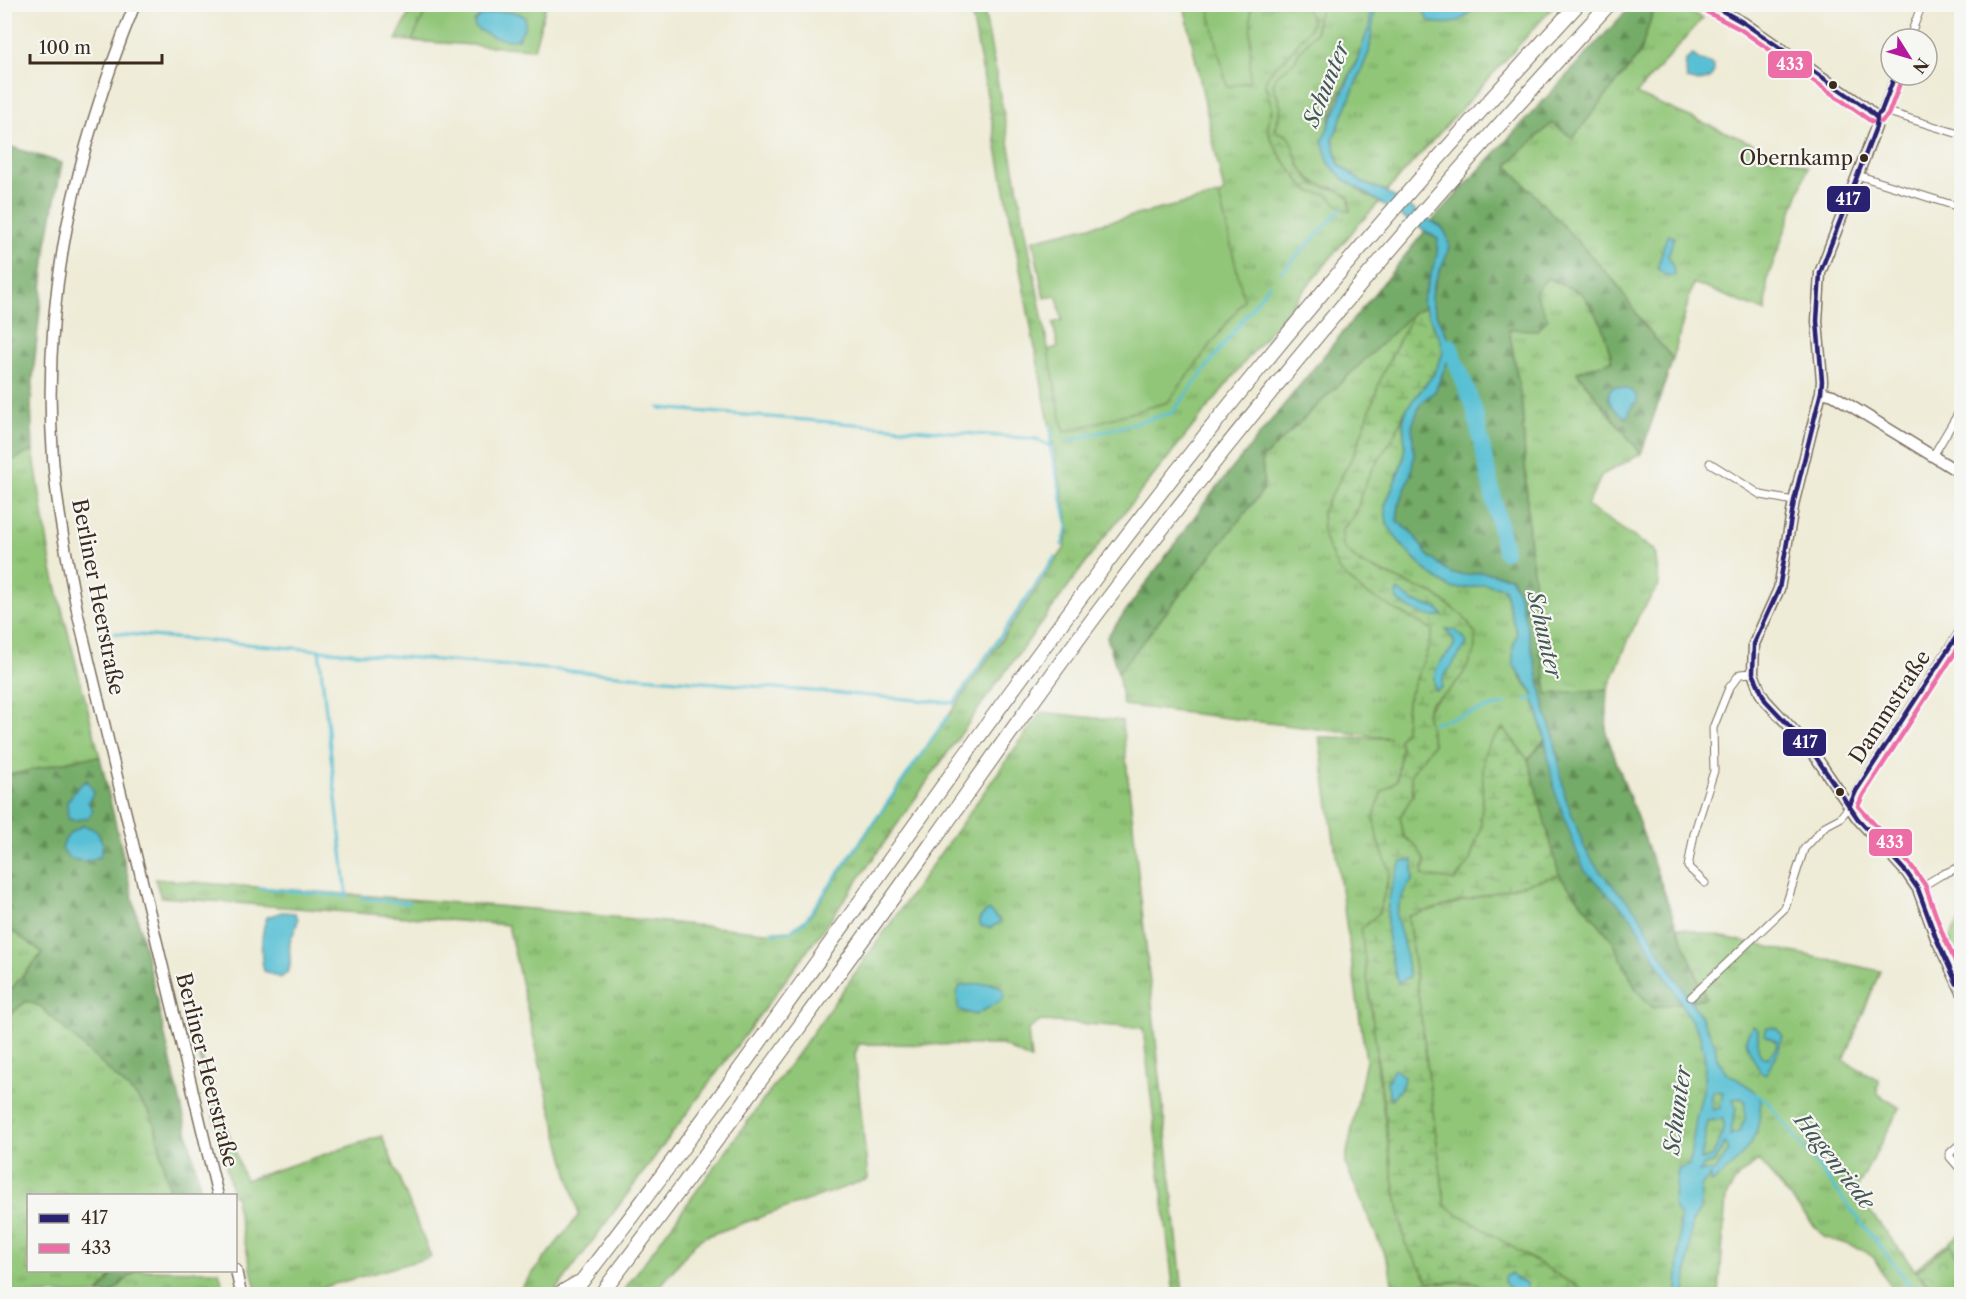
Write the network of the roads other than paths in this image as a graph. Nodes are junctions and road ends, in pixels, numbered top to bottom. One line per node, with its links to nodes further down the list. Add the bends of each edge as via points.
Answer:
1 (135, 4): 28 (main road, Berliner Heerstraße, via 81,158 67,219 52,348 53,458 78,615)
2 (1578, 4): 30 (highway, via 1333,279 1173,476)
3 (1609, 4): 34 (highway, via 1364,279 1105,603 789,1042)
4 (1709, 4): 8 (main road, via 1744,23)
5 (1922, 4): 6 (street)
6 (1913, 27)
7 (1890, 87): 8 (street)
8 (1876, 116): 9 (street, via 1888,112); 10 (main road, via 1876,127)
9 (1962, 135)
10 (1857, 175): 11 (street); 12 (main road, via 1820,273 1817,321)
11 (1962, 208)
12 (1821, 392): 14 (main road, via 1833,395); 17 (main road)
13 (1962, 407): 14 (street)
14 (1933, 456): 16 (main road)
15 (1710, 463): 17 (street, via 1761,495)
16 (1962, 474)
17 (1794, 501): 19 (main road, via 1779,589 1754,644)
18 (1962, 627): 20 (street, Dammstraße)
19 (1753, 673): 20 (main road, via 1765,700 1809,747); 22 (street, via 1740,674 1729,688 1713,728 1714,771 1688,867)
20 (1849, 807): 23 (main road); 25 (street, via 1804,849 1785,908)
21 (1962, 866): 23 (street)
22 (1705, 883)
23 (1918, 889): 24 (main road, via 1941,952)
24 (1962, 992)
25 (1691, 997)
26 (1962, 1142): 27 (street, via 1950,1157)
27 (1962, 1171)
28 (218, 1194)
29 (236, 1272): 31 (main road)
30 (583, 1280): 32 (highway); 33 (highway)
31 (241, 1294)
32 (560, 1294)
33 (572, 1294)
34 (601, 1294)

